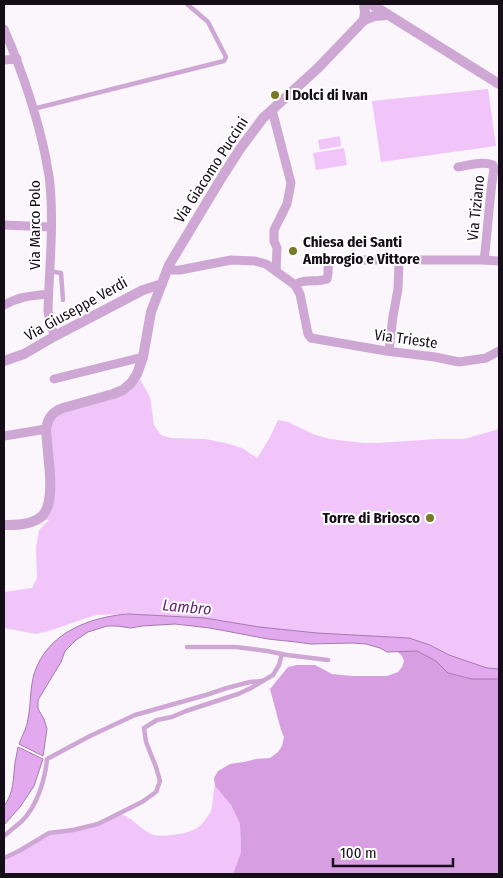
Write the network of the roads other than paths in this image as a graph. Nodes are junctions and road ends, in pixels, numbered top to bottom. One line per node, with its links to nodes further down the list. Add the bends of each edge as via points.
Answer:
1 (187, 4): 10 (lane, via 208,22 226,58 224,61)
2 (364, 4): 5 (street)
3 (371, 4): 4 (street)
4 (388, 14): 5 (street); 9 (street)
5 (364, 20): 11 (street, Via Giacomo Puccini)
6 (4, 29): 7 (street, Via Marco Polo)
7 (17, 59): 8 (street); 10 (street, Via Marco Polo)
8 (4, 60)
9 (499, 84)
10 (33, 109): 14 (street, Via Marco Polo, via 50,184)
11 (272, 110): 18 (street, Via Giacomo Puccini, via 240,149); 20 (street, via 291,183 287,204 274,230)
12 (458, 167): 15 (street, Via Tiziano, via 493,165)
13 (4, 225): 14 (street)
14 (51, 227): 19 (street, Via Marco Polo)
15 (484, 260): 16 (street); 17 (street)
16 (399, 261): 21 (street, via 332,260 326,280); 28 (street)
17 (499, 261)
18 (168, 268): 20 (street, via 180,270 244,260 266,264); 22 (street, Via Giacomo Puccini); 23 (street)
19 (49, 271): 24 (street, Via Marco Polo); 25 (lane, via 61,273)
20 (276, 271): 21 (street)
21 (293, 283): 28 (street, Via Trieste, via 300,294 311,338)
22 (162, 284): 23 (street, Via Giuseppe Verdi); 30 (street, Via Giacomo Puccini, via 151,312)
23 (143, 290): 27 (street, Via Giuseppe Verdi)
24 (48, 294): 26 (street, via 24,296); 27 (street, Via Marco Polo, via 50,324)
25 (63, 300)
26 (4, 304)
27 (55, 336): 31 (street, Via Giuseppe Verdi)
28 (389, 351): 29 (street, Via Trieste, via 459,362 486,358)
29 (499, 351)
30 (142, 358): 32 (street); 33 (street, Via Giacomo Puccini, via 137,374 127,387 55,411)
31 (4, 362)
32 (54, 379)
33 (46, 429): 34 (street); 35 (street, via 50,486 47,509 28,524)
34 (4, 436)
35 (4, 525)
36 (187, 648): 37 (lane, via 236,647)
37 (282, 654): 38 (lane); 39 (lane, via 273,675)
38 (328, 660)
39 (263, 681): 40 (lane, via 135,715 47,759 35,802 23,820); 41 (lane, via 238,694 157,720 144,728 160,781 156,792 142,802 98,824 49,833)
40 (4, 836)
41 (4, 858)

